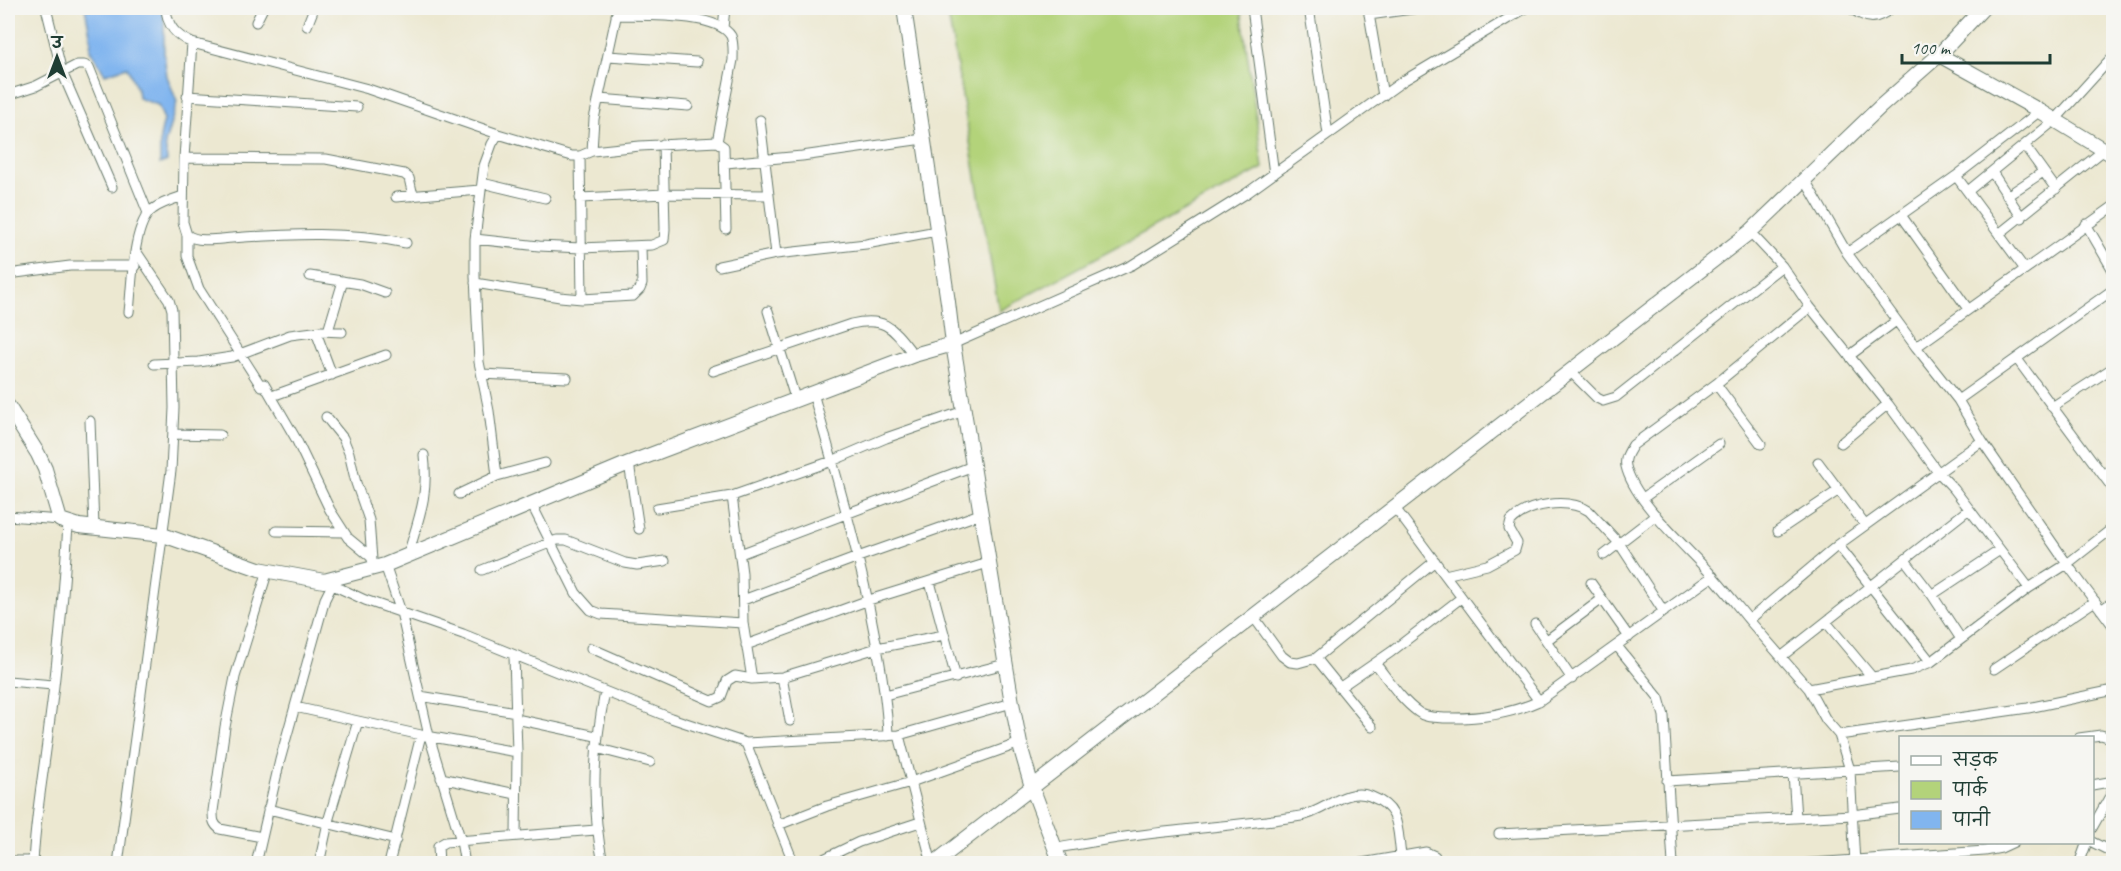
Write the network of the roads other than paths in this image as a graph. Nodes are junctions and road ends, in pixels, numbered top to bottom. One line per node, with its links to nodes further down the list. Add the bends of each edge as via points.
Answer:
1 (46, 8): 24 (street)
2 (166, 8): 19 (street, via 175,32)
3 (263, 8): 16 (street)
4 (314, 8): 17 (street)
5 (725, 8): 18 (street)
6 (904, 8): 36 (street)
7 (1252, 8): 48 (street)
8 (1309, 8): 35 (street)
9 (1419, 8): 15 (street)
10 (1526, 8): 27 (street)
11 (1850, 8): 12 (street, via 1874,18)
12 (1892, 8)
13 (1983, 8): 20 (street)
14 (617, 11): 18 (street, via 711,22); 22 (street)
15 (1368, 11): 27 (street)
16 (256, 22)
17 (307, 26)
18 (723, 28): 37 (street, via 734,47)
19 (192, 43): 26 (street); 34 (street, via 368,89)
20 (1939, 54): 31 (street); 50 (street)
21 (2114, 55): 33 (street)
22 (608, 56): 23 (street); 28 (street)
23 (697, 62)
24 (62, 72): 25 (street); 52 (street); 65 (street, via 77,65 89,67)
25 (8, 95)
26 (188, 96): 30 (street); 43 (street)
27 (1383, 96): 35 (street)
28 (598, 99): 29 (street); 40 (street)
29 (688, 106)
30 (357, 107)
31 (2040, 111): 33 (street); 49 (street)
32 (760, 120): 44 (street)
33 (2055, 120): 39 (street); 41 (street)
34 (498, 134): 42 (street); 51 (street, via 484,166)
35 (1328, 134): 48 (street)
36 (923, 139): 44 (street); 70 (street)
37 (717, 142): 38 (street); 45 (street, via 724,147)
38 (663, 144): 40 (street); 55 (street)
39 (2025, 146): 46 (street); 47 (street)
40 (592, 151): 42 (street)
41 (2109, 153): 53 (street)
42 (580, 156): 62 (street)
43 (184, 158): 59 (street, via 326,159 404,174 409,178); 63 (street)
44 (764, 160): 45 (street); 57 (street)
45 (726, 164): 56 (street)
46 (1992, 172): 54 (street); 60 (street)
47 (2043, 172): 53 (street); 60 (street)
48 (1274, 174): 101 (street, via 1132,265)
49 (1956, 176): 54 (street); 66 (street)
50 (1805, 180): 71 (street); 79 (street)
51 (481, 187): 59 (street); 61 (street); 74 (street)
52 (112, 188)
53 (2056, 189): 67 (street)
54 (1968, 191): 72 (street)
55 (664, 194): 56 (street); 62 (street); 76 (street, via 664,240)
56 (726, 195): 57 (street); 69 (street)
57 (768, 195): 80 (street)
58 (396, 196): 59 (street)
59 (412, 196)
60 (2007, 196): 67 (street)
61 (545, 198)
62 (580, 198): 77 (street)
63 (176, 199): 65 (street); 73 (street)
64 (2114, 206): 68 (street)
65 (148, 213): 78 (street)
66 (1901, 215): 79 (street); 94 (street)
67 (2022, 218): 72 (street)
68 (2086, 224): 84 (street); 85 (street)
69 (726, 230)
70 (937, 231): 80 (street); 101 (street)
71 (1750, 232): 83 (street); 112 (street)
72 (1999, 234): 84 (street)
73 (187, 235): 75 (street, via 208,240 293,234 354,235); 104 (street, via 187,256 199,289)
74 (475, 239): 77 (street); 89 (street)
75 (406, 243)
76 (641, 246): 77 (street); 92 (street, via 642,284 637,294)
77 (581, 248): 92 (street)
78 (136, 251): 81 (street); 109 (street, via 170,300 174,320)
79 (1847, 253): 97 (street)
80 (776, 254): 82 (street)
81 (135, 266): 86 (street, via 70,266); 96 (street)
82 (719, 266)
83 (1782, 266): 93 (street); 112 (street, via 1616,397 1598,398)
84 (2025, 268): 94 (street)
85 (2114, 272)
86 (8, 274)
87 (310, 276): 88 (street)
88 (343, 280): 91 (street); 99 (street)
89 (475, 283): 92 (street); 114 (street)
90 (2114, 290): 108 (street)
91 (385, 293)
92 (582, 298)
93 (1810, 308): 107 (street); 117 (street)
94 (1968, 309): 102 (street)
95 (768, 311): 103 (street)
96 (129, 312)
97 (1896, 321): 102 (street); 107 (street)
98 (316, 332): 99 (street); 104 (street, via 270,341); 115 (street)
99 (328, 332): 100 (street)
100 (342, 332)
101 (952, 344): 106 (street); 125 (street)
102 (1916, 347): 120 (street)
103 (780, 349): 106 (street, via 868,320 897,333); 111 (street); 121 (street)
104 (245, 354): 109 (street); 119 (street)
105 (386, 355): 115 (street)
106 (914, 355): 118 (street)
107 (1849, 356): 122 (street)
108 (2017, 360): 120 (street); 124 (street)
109 (173, 363): 110 (street); 128 (street)
110 (154, 364)
111 (713, 371)
112 (1570, 371): 151 (street)
113 (2112, 371): 124 (street)
114 (482, 374): 116 (street); 142 (street)
115 (332, 375): 119 (street)
116 (567, 378)
117 (1716, 384): 133 (street); 148 (street, via 1633,445 1626,456 1626,469)
118 (813, 393): 121 (street); 135 (street)
119 (272, 396): 163 (street)
120 (1958, 400): 130 (street)
121 (796, 401): 138 (street)
122 (1888, 404): 131 (street); 141 (street)
123 (8, 406): 157 (street, via 38,454)
124 (2052, 407): 143 (street)
125 (964, 411): 135 (street); 140 (street)
126 (326, 417): 177 (street, via 343,438 349,453 369,520)
127 (90, 421): 159 (street)
128 (172, 434): 129 (street); 165 (street)
129 (220, 435)
130 (1982, 441): 141 (street); 179 (street)
131 (1841, 443)
132 (1719, 444): 148 (street)
133 (1761, 444)
134 (424, 454): 171 (street, via 425,498)
135 (832, 462): 147 (street); 153 (street)
136 (1818, 462): 144 (street)
137 (544, 463): 142 (street)
138 (628, 463): 149 (street); 161 (street)
139 (2114, 465): 143 (street)
140 (973, 466): 153 (street); 154 (street)
141 (1937, 471): 152 (street); 158 (street)
142 (497, 476): 146 (street)
143 (2104, 477): 145 (street)
144 (1839, 490): 158 (street); 164 (street)
145 (2114, 490)
146 (459, 494)
147 (732, 496): 150 (street); 170 (street)
148 (1643, 498): 155 (street)
149 (531, 502): 166 (street); 171 (street)
150 (657, 508)
151 (1395, 508): 176 (street); 199 (street)
152 (1969, 509): 169 (street); 174 (street)
153 (848, 513): 170 (street); 173 (street)
154 (981, 514): 173 (street); 178 (street)
155 (1656, 515): 167 (street); 183 (street)
156 (8, 516): 157 (street)
157 (64, 522): 159 (street); 226 (street, via 64,580)
158 (1865, 525): 168 (street)
159 (94, 527): 165 (street)
160 (2114, 527): 179 (street)
161 (639, 529)
162 (276, 531): 163 (street)
163 (344, 531): 177 (street)
164 (1778, 531)
165 (163, 536): 180 (street); 288 (street)
166 (551, 541): 175 (street, via 566,540 614,561 637,566); 181 (street); 202 (street, via 576,593 591,610 601,614)
167 (1619, 543): 172 (street); 182 (street, via 1584,508 1550,504 1528,510 1510,521 1509,529 1517,543 1511,553 1487,565); 198 (street)
168 (1839, 545): 187 (street); 200 (street)
169 (2000, 550): 188 (street); 189 (street)
170 (740, 554): 192 (street)
171 (408, 555): 177 (street)
172 (1604, 555)
173 (858, 556): 192 (street); 193 (street)
174 (1905, 560): 187 (street); 189 (street)
175 (665, 561)
176 (1435, 561): 182 (street); 215 (street)
177 (376, 563): 185 (street); 197 (street)
178 (988, 563): 184 (street); 218 (street)
179 (2067, 564): 188 (street); 194 (street)
180 (268, 570): 185 (street); 275 (street, via 235,677 213,811 213,821 220,829)
181 (482, 570)
182 (1445, 575): 190 (street)
183 (1713, 576): 198 (street); 200 (street)
184 (930, 582): 193 (street); 205 (street)
185 (328, 583): 197 (street); 235 (street)
186 (1591, 583): 191 (street)
187 (1871, 586): 201 (street); 217 (street)
188 (2029, 588): 207 (street)
189 (1932, 595): 207 (street)
190 (1461, 598): 216 (street); 233 (street)
191 (1602, 599): 206 (street); 208 (street)
192 (743, 600): 202 (street)
193 (868, 600): 209 (street); 212 (street)
194 (2094, 601): 196 (street); 219 (street)
195 (2114, 601): 196 (street)
196 (2102, 610): 204 (street)
197 (401, 612): 213 (street); 232 (street)
198 (1664, 612): 206 (street)
199 (1253, 616): 215 (street, via 1290,663); 260 (street)
200 (1749, 620): 214 (street)
201 (1826, 622): 214 (street); 221 (street)
202 (743, 623): 209 (street)
203 (1535, 624): 208 (street)
204 (2114, 627)
205 (944, 635): 212 (street); 222 (street)
206 (1629, 638): 210 (street)
207 (1961, 639): 217 (street)
208 (1547, 640): 224 (street)
209 (746, 645): 223 (street)
210 (1617, 646): 224 (street); 256 (street, via 1659,698 1664,716)
211 (591, 648): 223 (street, via 707,700 722,697 730,678)
212 (877, 648): 220 (street); 231 (street)
213 (514, 656): 230 (street); 236 (street)
214 (1781, 657): 228 (street)
215 (1316, 658): 227 (street)
216 (1375, 663): 227 (street); 233 (street, via 1406,701 1428,717 1470,719)
217 (1931, 663): 221 (street)
218 (1005, 664): 222 (street); 234 (street)
219 (1994, 669)
220 (782, 677): 223 (street); 238 (street)
221 (1872, 677): 228 (street)
222 (956, 678): 231 (street)
223 (752, 679)
224 (1572, 679): 233 (street)
225 (8, 681): 226 (street)
226 (54, 685): 285 (street)
227 (1339, 688): 239 (street)
228 (1809, 688): 241 (street)
229 (2114, 690): 241 (street, via 2028,708)
230 (605, 693): 243 (street); 247 (street)
231 (885, 695): 244 (street)
232 (420, 696): 236 (street); 242 (street)
233 (1539, 701)
234 (1012, 703): 240 (street); 248 (street)
235 (295, 707): 237 (street); 263 (street)
236 (516, 715): 243 (street); 250 (street)
237 (357, 721): 242 (street); 268 (street)
238 (790, 721)
239 (1372, 727)
240 (899, 735): 244 (street); 258 (street)
241 (1839, 735): 253 (street)
242 (425, 736): 250 (street); 255 (street); 276 (street)
243 (596, 736): 249 (street)
244 (888, 736): 247 (street)
245 (2094, 736): 246 (street)
246 (2114, 739)
247 (746, 743): 270 (street)
248 (1020, 743): 258 (street); 260 (street)
249 (596, 748): 251 (street); 272 (street)
250 (517, 752): 262 (street)
251 (650, 762)
252 (1899, 767): 253 (street)
253 (1850, 770): 254 (street); 265 (street)
254 (1793, 774): 256 (street); 266 (street)
255 (441, 778): 262 (street); 277 (street)
256 (1667, 781): 271 (street)
257 (2114, 781): 259 (street)
258 (911, 782): 267 (street); 270 (street, via 827,806)
259 (2094, 785)
260 (1032, 787): 281 (street); 297 (street)
261 (2114, 789): 269 (street)
262 (516, 794): 274 (street)
263 (268, 809): 268 (street); 275 (street)
264 (1899, 809): 265 (street)
265 (1852, 815): 266 (street); 286 (street)
266 (1796, 818): 271 (street)
267 (920, 822): 296 (street, via 859,842); 297 (street)
268 (327, 823): 276 (street); 290 (street)
269 (2094, 824)
270 (778, 825): 295 (street)
271 (1670, 825): 273 (street); 300 (street)
272 (596, 830): 274 (street); 294 (street)
273 (1499, 834)
274 (516, 836): 277 (street)
275 (262, 837): 289 (street)
276 (396, 840): 291 (street)
277 (461, 841): 292 (street, via 440,844); 293 (street)
278 (2094, 843): 282 (street)
279 (2011, 844): 286 (street, via 1985,851)
280 (2086, 844): 302 (street)
281 (1057, 848): 283 (street, via 1306,815 1339,798 1362,794 1392,810); 298 (street)
282 (2114, 853)
283 (1401, 856): 287 (street); 299 (street, via 1431,853)
284 (8, 861): 285 (street)
285 (33, 862)
286 (1855, 862): 301 (street)
287 (1358, 863)
288 (118, 864)
289 (256, 864)
290 (318, 864)
291 (389, 864)
292 (439, 864)
293 (465, 864)
294 (603, 864)
295 (794, 864)
296 (813, 864)
297 (933, 864)
298 (1061, 864)
299 (1437, 864)
300 (1673, 864)
301 (1798, 864)
302 (2079, 864)

